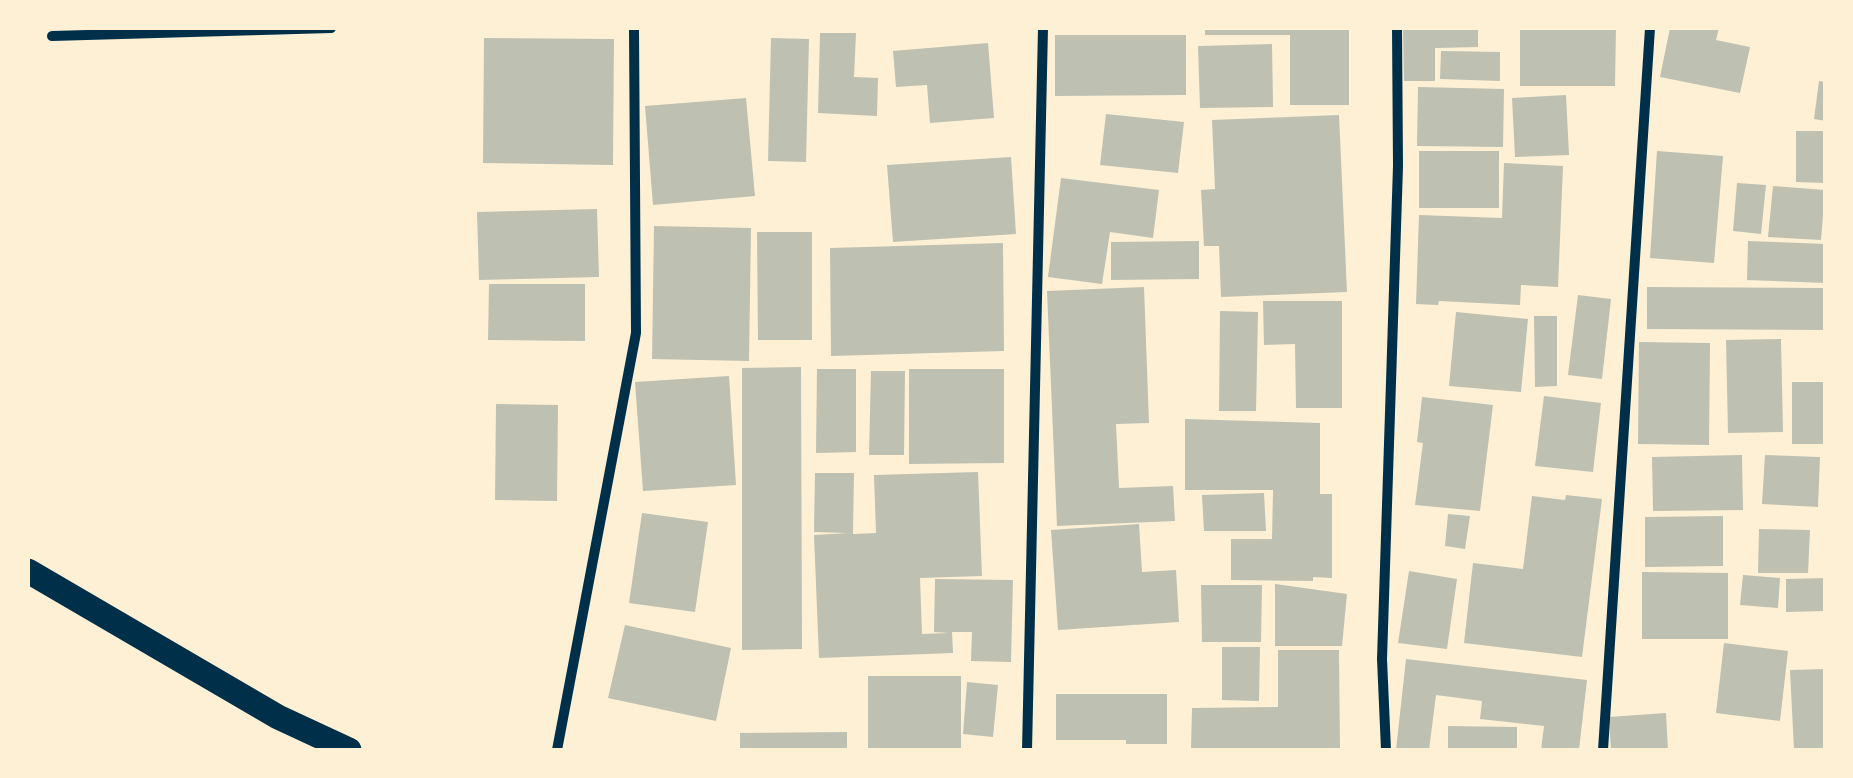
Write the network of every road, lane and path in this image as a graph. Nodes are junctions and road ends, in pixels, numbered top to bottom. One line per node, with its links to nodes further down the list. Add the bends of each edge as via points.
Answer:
1 (331, 28): 6 (street)
2 (634, 28): 9 (street, via 636,332)
3 (1044, 28): 10 (street)
4 (1397, 28): 11 (street, via 1382,659)
5 (1650, 28): 12 (street)
6 (52, 36)
7 (28, 570): 8 (main road, via 278,717)
8 (349, 750)
9 (557, 750)
10 (1027, 750)
11 (1386, 750)
12 (1602, 750)

